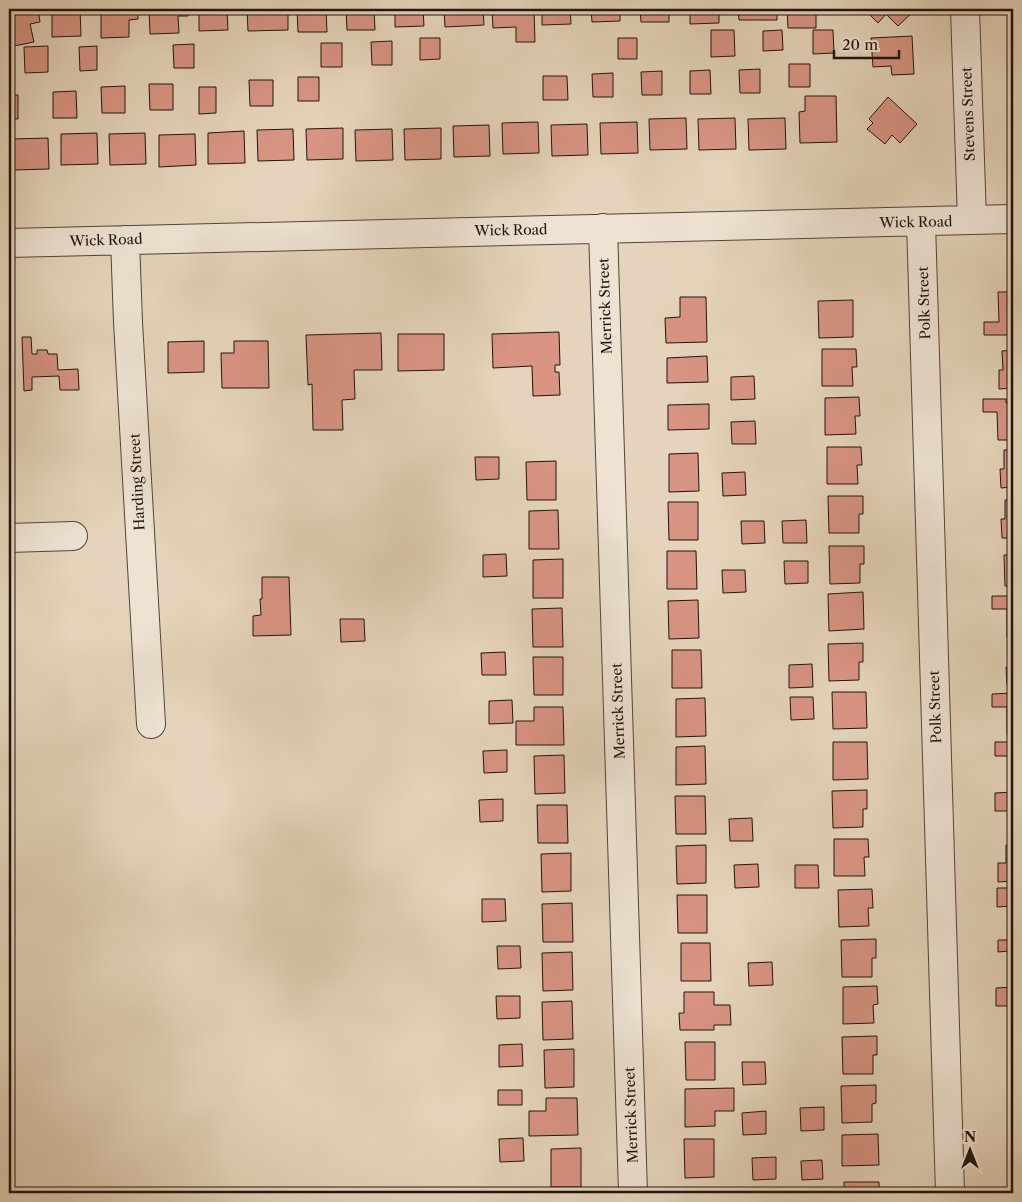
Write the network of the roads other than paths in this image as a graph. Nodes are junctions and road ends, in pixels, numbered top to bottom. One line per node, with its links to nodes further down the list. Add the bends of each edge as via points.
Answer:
1 (965, 9): 3 (street, Stevens Street)
2 (1013, 219): 3 (street, Wick Road)
3 (972, 220): 4 (street, Wick Road)
4 (921, 222): 5 (street, Wick Road); 12 (street, Polk Street)
5 (603, 228): 6 (street, Wick Road); 11 (street, Merrick Street)
6 (126, 240): 7 (street, Wick Road); 10 (street, Harding Street)
7 (9, 243)
8 (73, 536): 9 (street)
9 (9, 538)
10 (151, 724)
11 (633, 1193)
12 (950, 1193)

